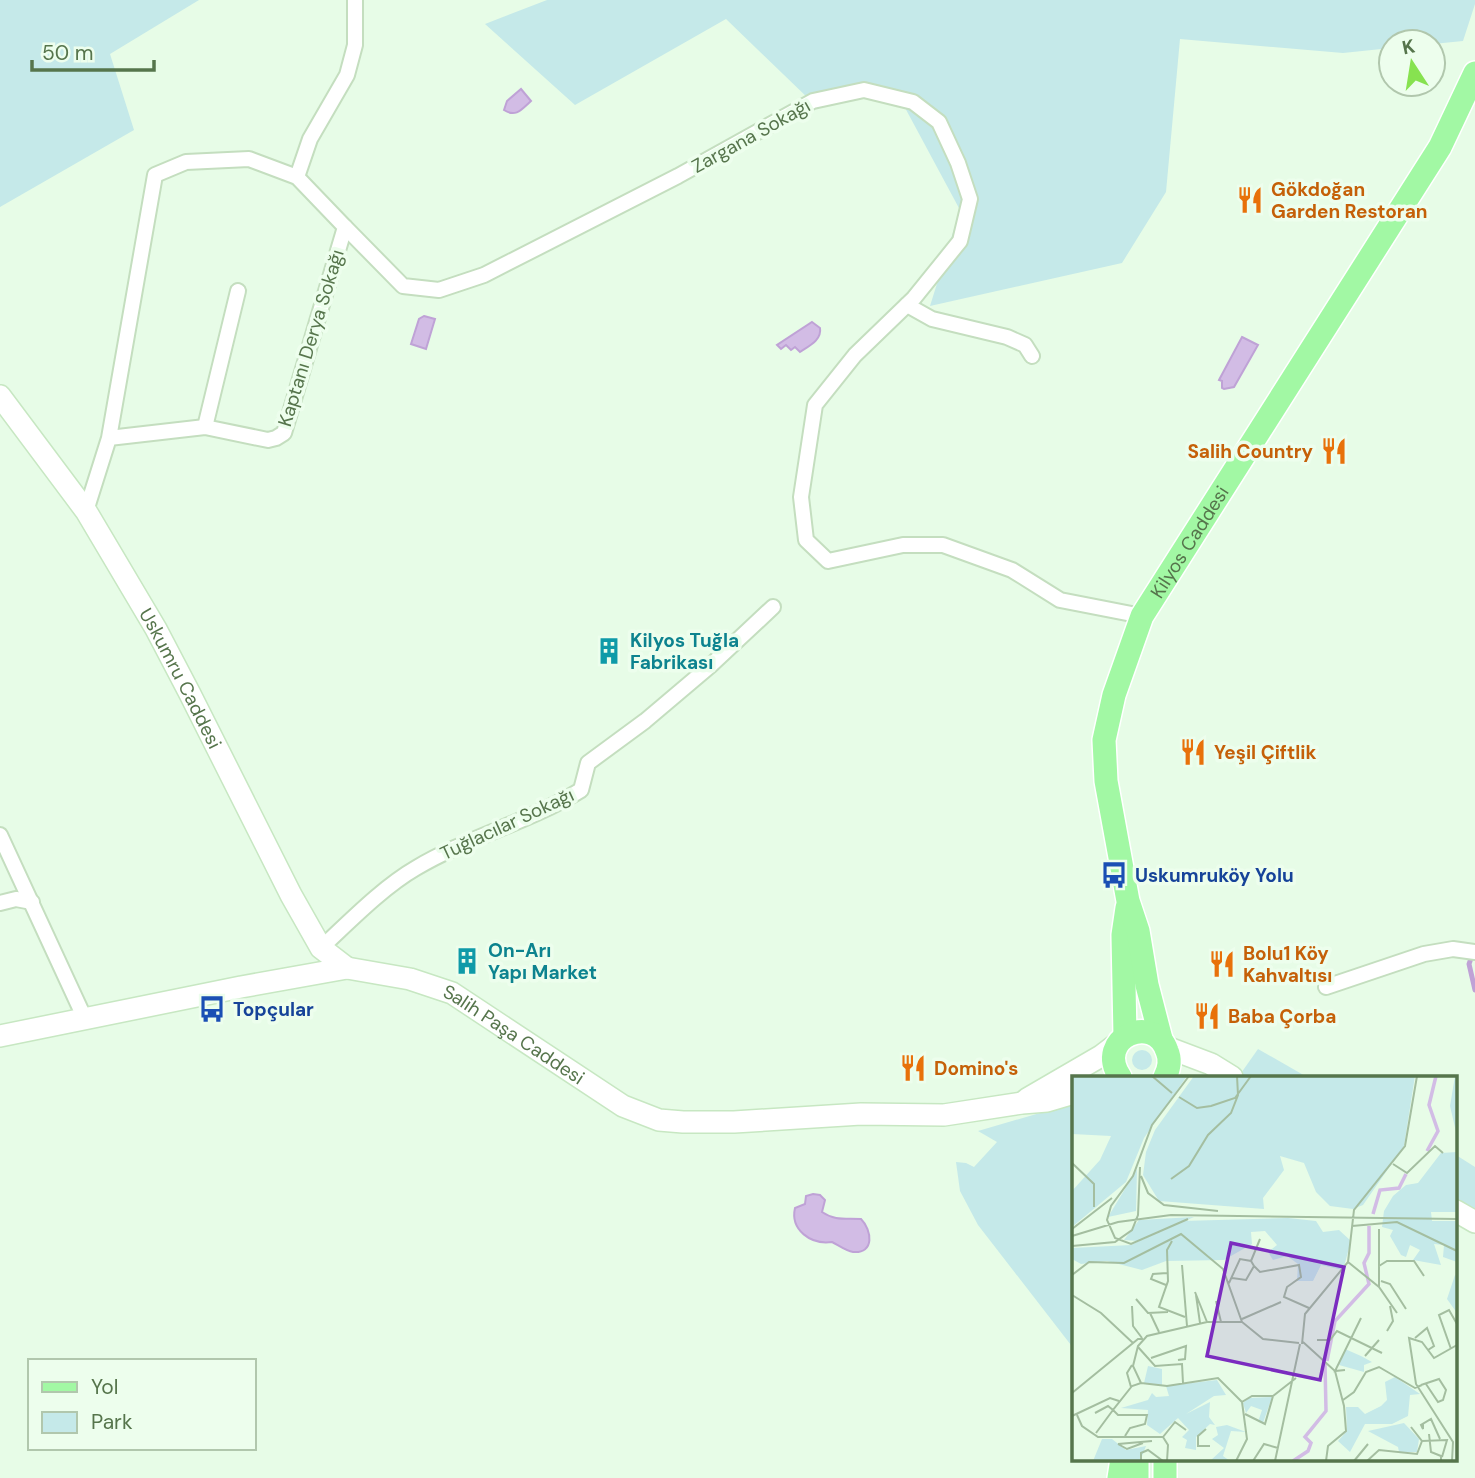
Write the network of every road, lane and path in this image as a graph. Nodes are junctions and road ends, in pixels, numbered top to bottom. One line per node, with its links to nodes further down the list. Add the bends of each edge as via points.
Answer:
1 (355, 0): 3 (street, via 355,45 347,75 310,139)
2 (1475, 73): 13 (main road, Kilyos Caddesi, via 1440,147)
3 (296, 177): 4 (street, Kaptanı Derya Sokağı); 10 (street, Kaptanı Derya Sokağı, via 248,159 186,162 155,175)
4 (345, 227): 6 (street, Zargana Sokağı, via 403,286 439,290 496,269 678,176 813,100 864,90 913,102 939,122 970,199 960,241); 9 (street, Kaptanı Derya Sokağı, via 284,433 268,440)
5 (238, 291): 9 (street)
6 (908, 305): 7 (street, via 932,319 1007,337 1025,345); 13 (street, Zargana Sokağı, via 855,355 815,405 801,497 806,540 828,561 903,545 943,545 1012,570 1060,600)
7 (1032, 356)
8 (0, 396): 11 (main road, Uskumru Caddesi)
9 (205, 427): 10 (street, Kaptanı Derya Sokağı)
10 (109, 438): 11 (street, Kaptanı Derya Sokağı)
11 (86, 511): 18 (main road, Uskumru Caddesi, via 156,629)
12 (773, 607): 18 (street, Tuğlacılar Sokağı, via 682,690 588,763 581,790 414,869)
13 (1142, 616): 15 (main road, Kilyos Caddesi, via 1115,690 1104,740 1106,781)
14 (0, 835): 16 (street)
15 (1128, 901): 24 (main road); 25 (main road)
16 (32, 902): 17 (street); 22 (street)
17 (0, 903)
18 (321, 947): 20 (main road, Uskumru Caddesi)
19 (1469, 951): 21 (street, via 1424,954)
20 (347, 968): 22 (main road, Salih Paşa Caddesi); 30 (main road, Salih Paşa Caddesi, via 410,979 452,993 623,1107 659,1120 944,1115)
21 (1326, 987)
22 (85, 1018): 23 (main road, Salih Paşa Caddesi)
23 (0, 1036)
24 (1121, 1040): 25 (main road, via 1143,1031); 26 (main road, via 1113,1062); 30 (main road)
25 (1163, 1043): 27 (main road, via 1169,1056); 28 (main road)
26 (1120, 1076)
27 (1167, 1076)
28 (1230, 1076)
29 (1072, 1094): 30 (main road, Salih Paşa Caddesi)
30 (1022, 1103)
31 (1458, 1212): 32 (main road)
32 (1475, 1222)
33 (1122, 1460): 36 (main road)
34 (1137, 1460): 37 (main road)
35 (1165, 1460): 38 (main road)
36 (1119, 1478)
37 (1137, 1478)
38 (1165, 1478)

